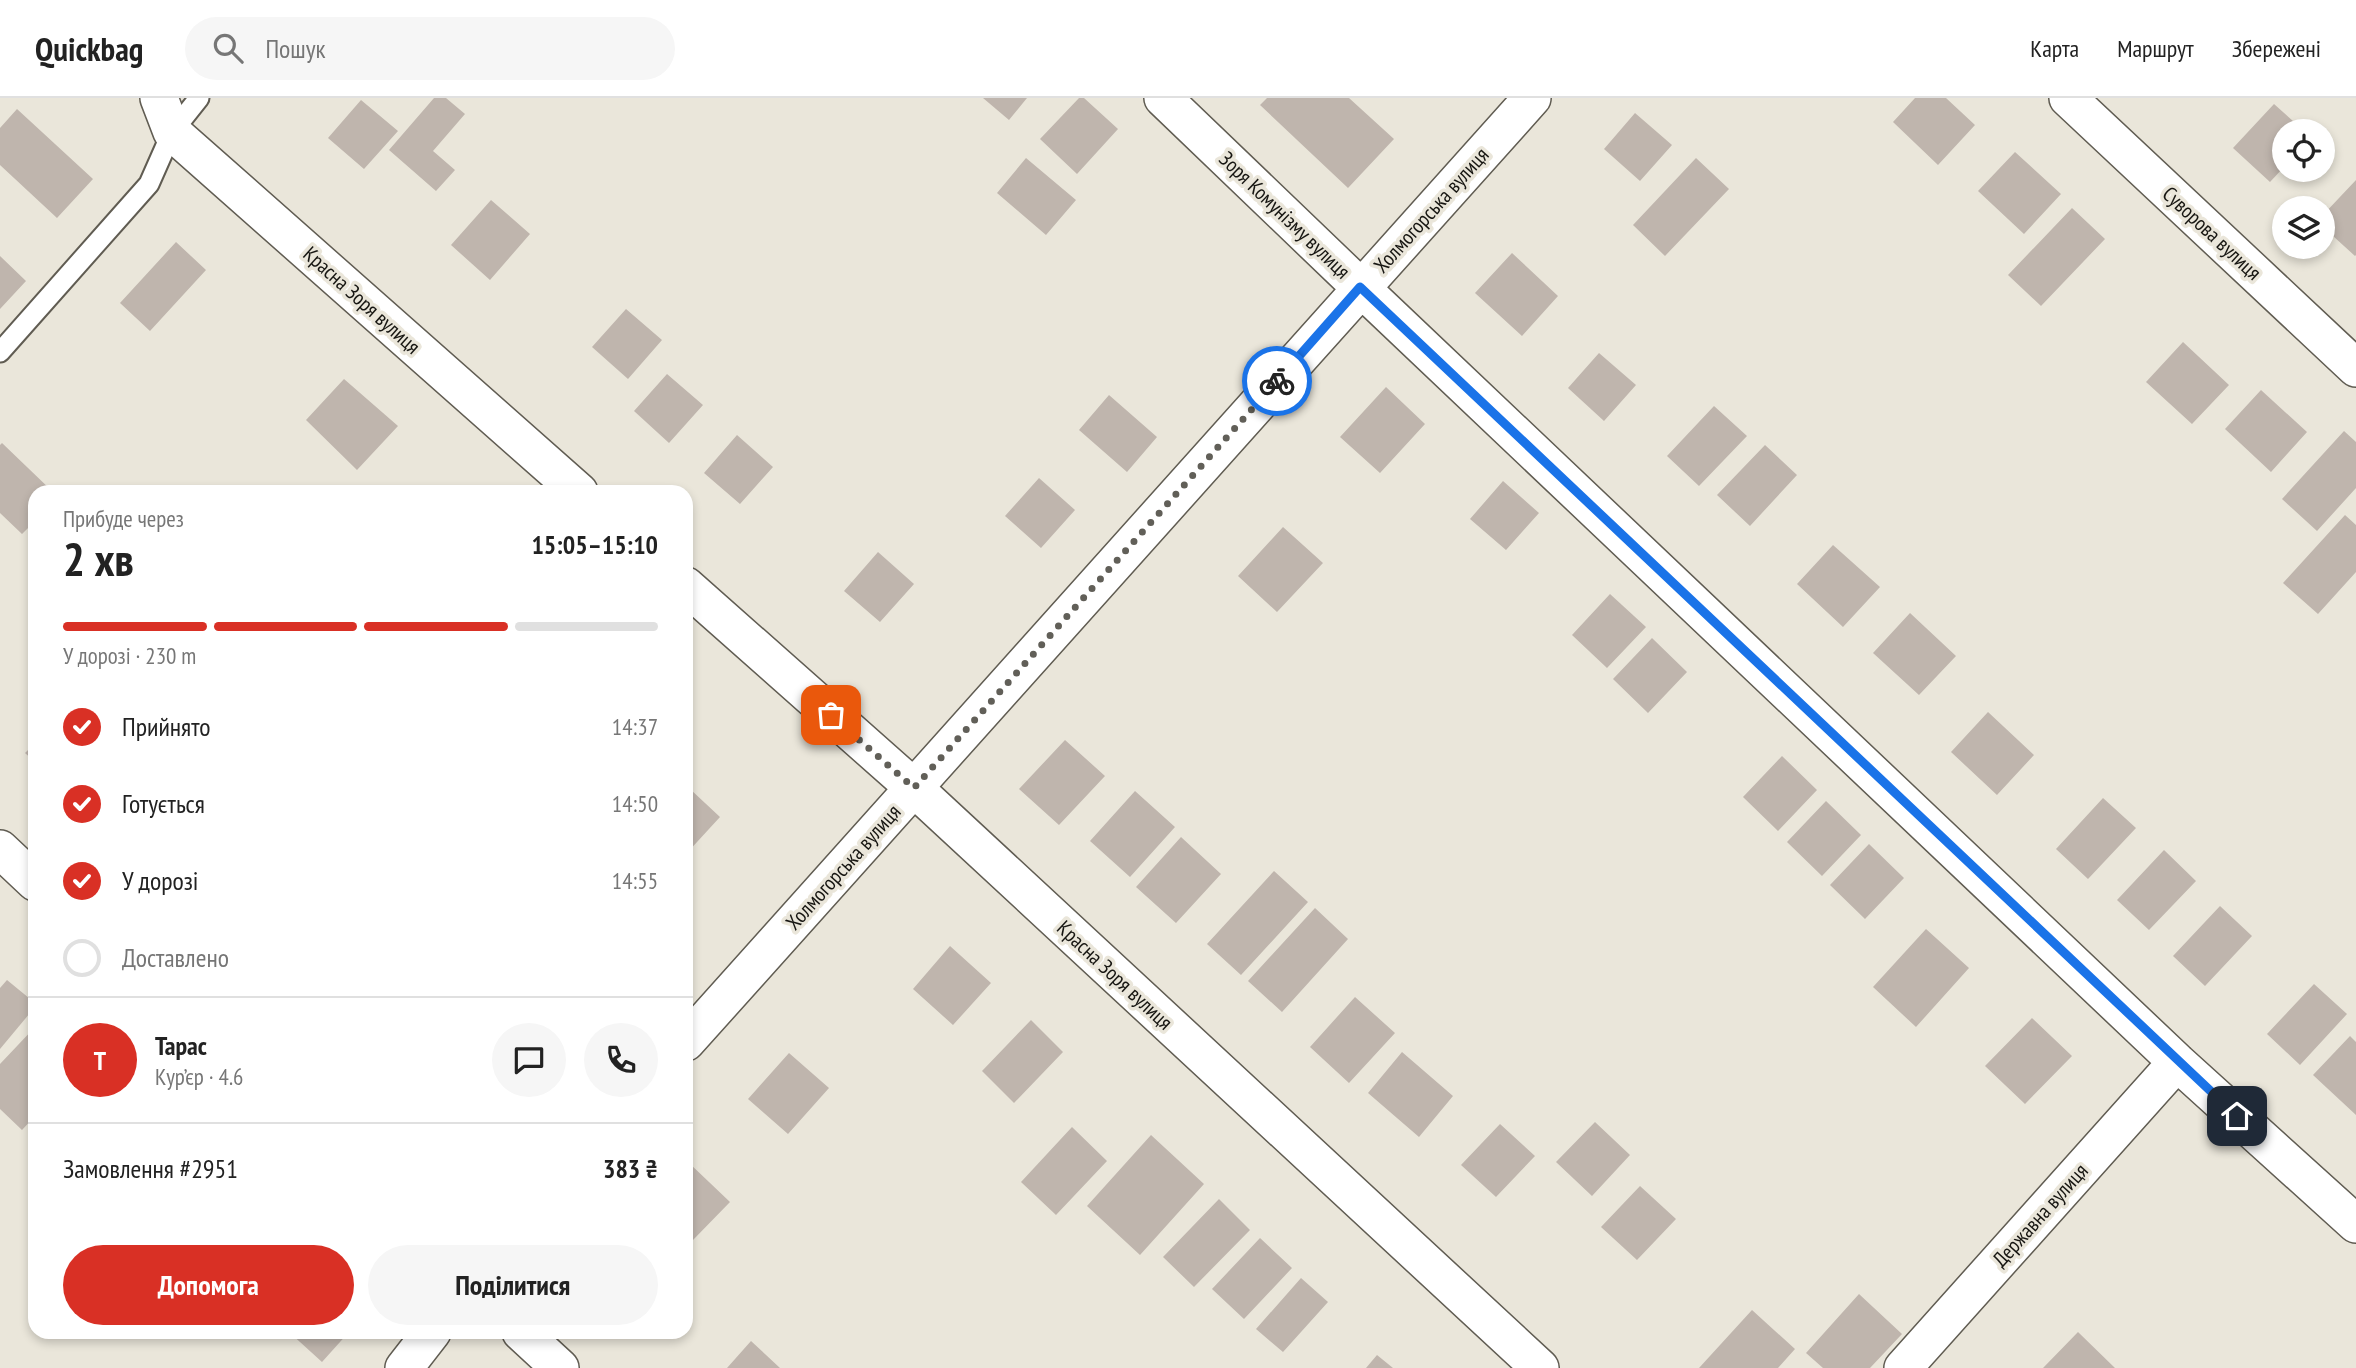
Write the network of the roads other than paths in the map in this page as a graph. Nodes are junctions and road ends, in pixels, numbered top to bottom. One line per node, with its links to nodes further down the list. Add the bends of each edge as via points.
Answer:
1 (159, 98): 6 (street, Красна Зоря вулиця)
2 (200, 98): 6 (lane)
3 (1163, 98): 7 (street, Зоря Комунізму вулиця)
4 (1532, 98): 7 (street, Холмогорська вулиця)
5 (2068, 98): 9 (street, Суворова вулиця)
6 (172, 132): 8 (lane, via 149,184); 10 (street, Красна Зоря вулиця)
7 (1360, 287): 12 (street, Холмогорська вулиця); 16 (street, Зоря Комунізму вулиця)
8 (0, 352)
9 (2356, 368)
10 (571, 485)
11 (693, 592): 12 (street, Красна Зоря вулиця)
12 (914, 788): 15 (street, Холмогорська вулиця); 22 (street, Красна Зоря вулиця)
13 (0, 849): 14 (street)
14 (28, 875)
15 (693, 1034)
16 (2178, 1062): 17 (street, Зоря Комунізму вулиця); 23 (street, Державна вулиця)
17 (2356, 1224)
18 (427, 1339): 20 (street)
19 (529, 1339): 21 (street)
20 (404, 1368)
21 (560, 1368)
22 (1540, 1368)
23 (1903, 1368)

